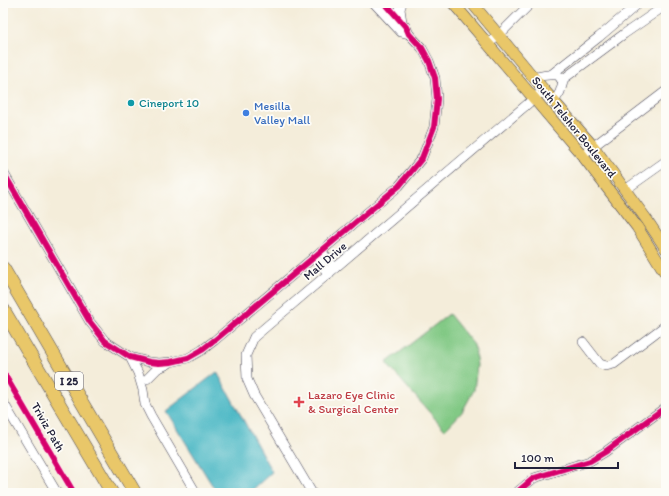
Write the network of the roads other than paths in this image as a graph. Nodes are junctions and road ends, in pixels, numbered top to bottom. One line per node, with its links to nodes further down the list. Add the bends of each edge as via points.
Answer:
1 (402, 3): 8 (street)
2 (453, 3): 11 (main road, South Telshor Boulevard)
3 (472, 3): 10 (main road, South Telshor Boulevard)
4 (531, 3): 10 (street)
5 (638, 3): 12 (street)
6 (666, 4): 14 (street)
7 (385, 6): 8 (street); 9 (street, via 401,32)
8 (402, 22): 9 (street)
9 (409, 34): 25 (street, via 430,61 435,78 437,99 434,127 422,158 399,186)
10 (499, 35): 11 (street); 13 (main road, South Telshor Boulevard)
11 (488, 44): 17 (main road, South Telshor Boulevard)
12 (552, 74): 13 (street); 14 (street, via 558,75)
13 (534, 78): 15 (main road, South Telshor Boulevard)
14 (562, 80): 18 (street, via 560,92)
15 (544, 90): 17 (street, Mall Drive); 18 (main road, South Telshor Boulevard)
16 (666, 91): 19 (street)
17 (534, 98): 20 (main road, South Telshor Boulevard); 27 (street, Mall Drive)
18 (554, 102): 19 (main road, South Telshor Boulevard)
19 (593, 146): 20 (street); 23 (main road, South Telshor Boulevard)
20 (582, 155): 28 (main road, South Telshor Boulevard, via 637,227)
21 (666, 161): 23 (street)
22 (3, 172): 32 (street, via 90,322 104,340)
23 (625, 190): 24 (main road, South Telshor Boulevard)
24 (666, 249)
25 (318, 254): 27 (street); 34 (street, via 202,350 188,358)
26 (3, 268): 40 (highway, I 25)
27 (332, 271): 42 (street, Mall Drive, via 254,337 246,355 247,379 254,395)
28 (666, 274)
29 (3, 309): 39 (highway, I 25)
30 (666, 325): 31 (street, via 614,364 606,366 600,364)
31 (583, 342)
32 (130, 357): 33 (street); 35 (street)
33 (146, 362): 34 (street); 35 (street)
34 (171, 362): 35 (street)
35 (143, 379): 41 (street, via 145,404)
36 (3, 402): 38 (street)
37 (666, 407): 43 (street, via 590,461 534,478)
38 (57, 493)
39 (112, 493)
40 (135, 493)
41 (196, 493)
42 (312, 493)
43 (516, 493)

